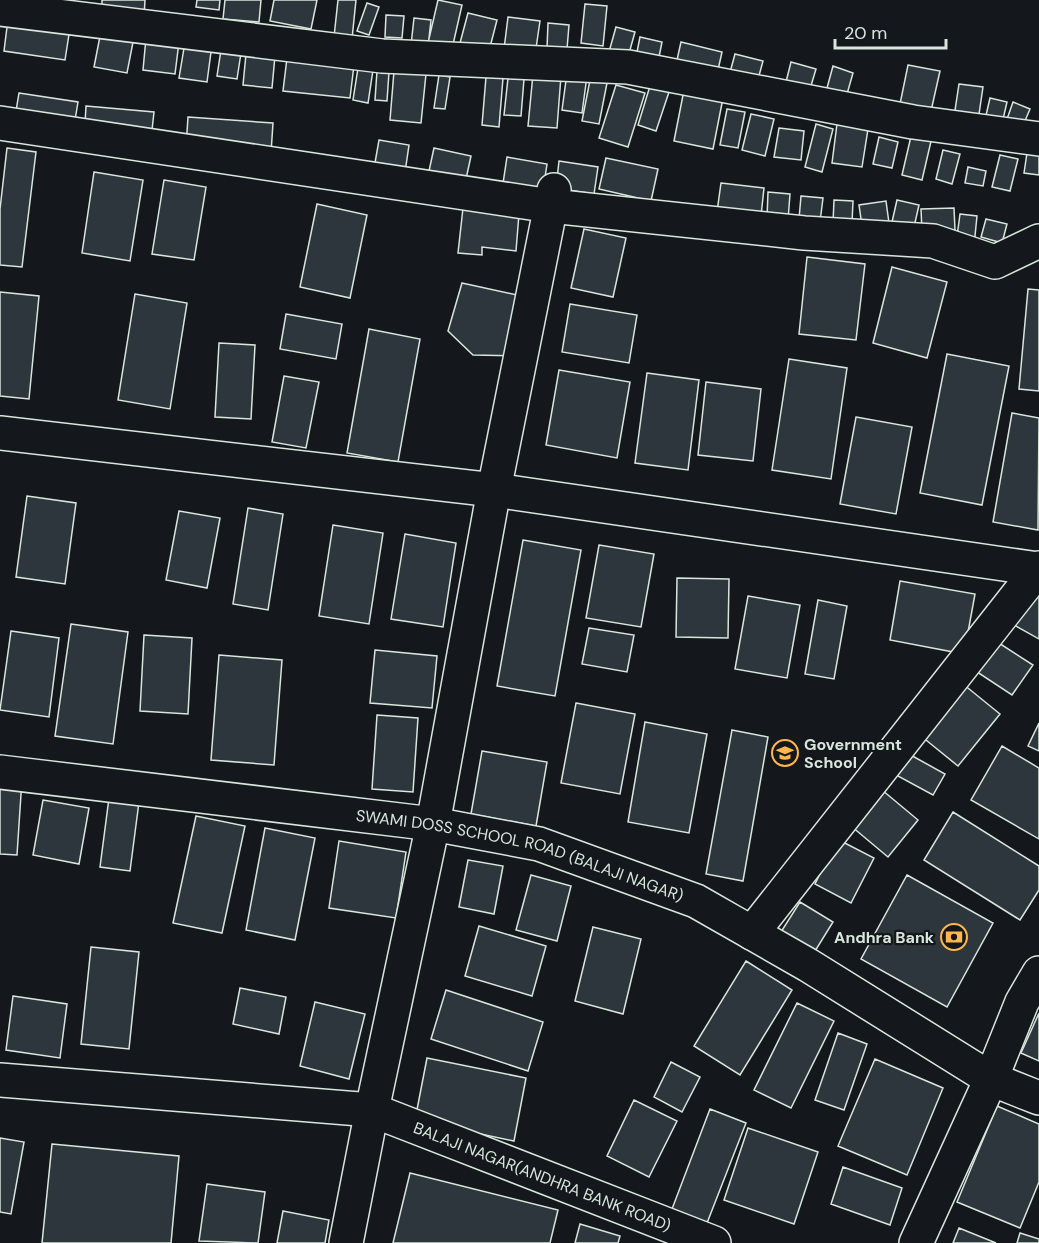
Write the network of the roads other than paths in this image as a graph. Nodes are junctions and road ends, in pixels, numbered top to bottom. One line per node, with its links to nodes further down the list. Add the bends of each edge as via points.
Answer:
1 (0, 9): 3 (street, via 382,56 628,67 913,122)
2 (0, 123): 4 (street)
3 (1039, 139)
4 (552, 198): 5 (street, via 804,233 933,242 995,262); 7 (street)
5 (1039, 241)
6 (0, 433): 7 (street)
7 (494, 490): 8 (street); 10 (street)
8 (1038, 568): 11 (street)
9 (0, 772): 10 (street, SWAMI DOSS SCHOOL ROAD (BALAJI NAGAR))
10 (433, 824): 11 (street, SWAMI DOSS SCHOOL ROAD (BALAJI NAGAR), via 539,844 696,901); 16 (street)
11 (752, 933): 13 (street, SWAMI DOSS SCHOOL ROAD (BALAJI NAGAR))
12 (1039, 973): 13 (street, via 1022,1002)
13 (992, 1079): 15 (street, SWAMI DOSS SCHOOL ROAD (BALAJI NAGAR)); 19 (street)
14 (0, 1080): 16 (street, BALAJI NAGAR(ANDHRA BANK ROAD))
15 (1039, 1098)
16 (372, 1110): 17 (street); 18 (street, BALAJI NAGAR(ANDHRA BANK ROAD))
17 (346, 1243)
18 (714, 1243)
19 (916, 1243)

